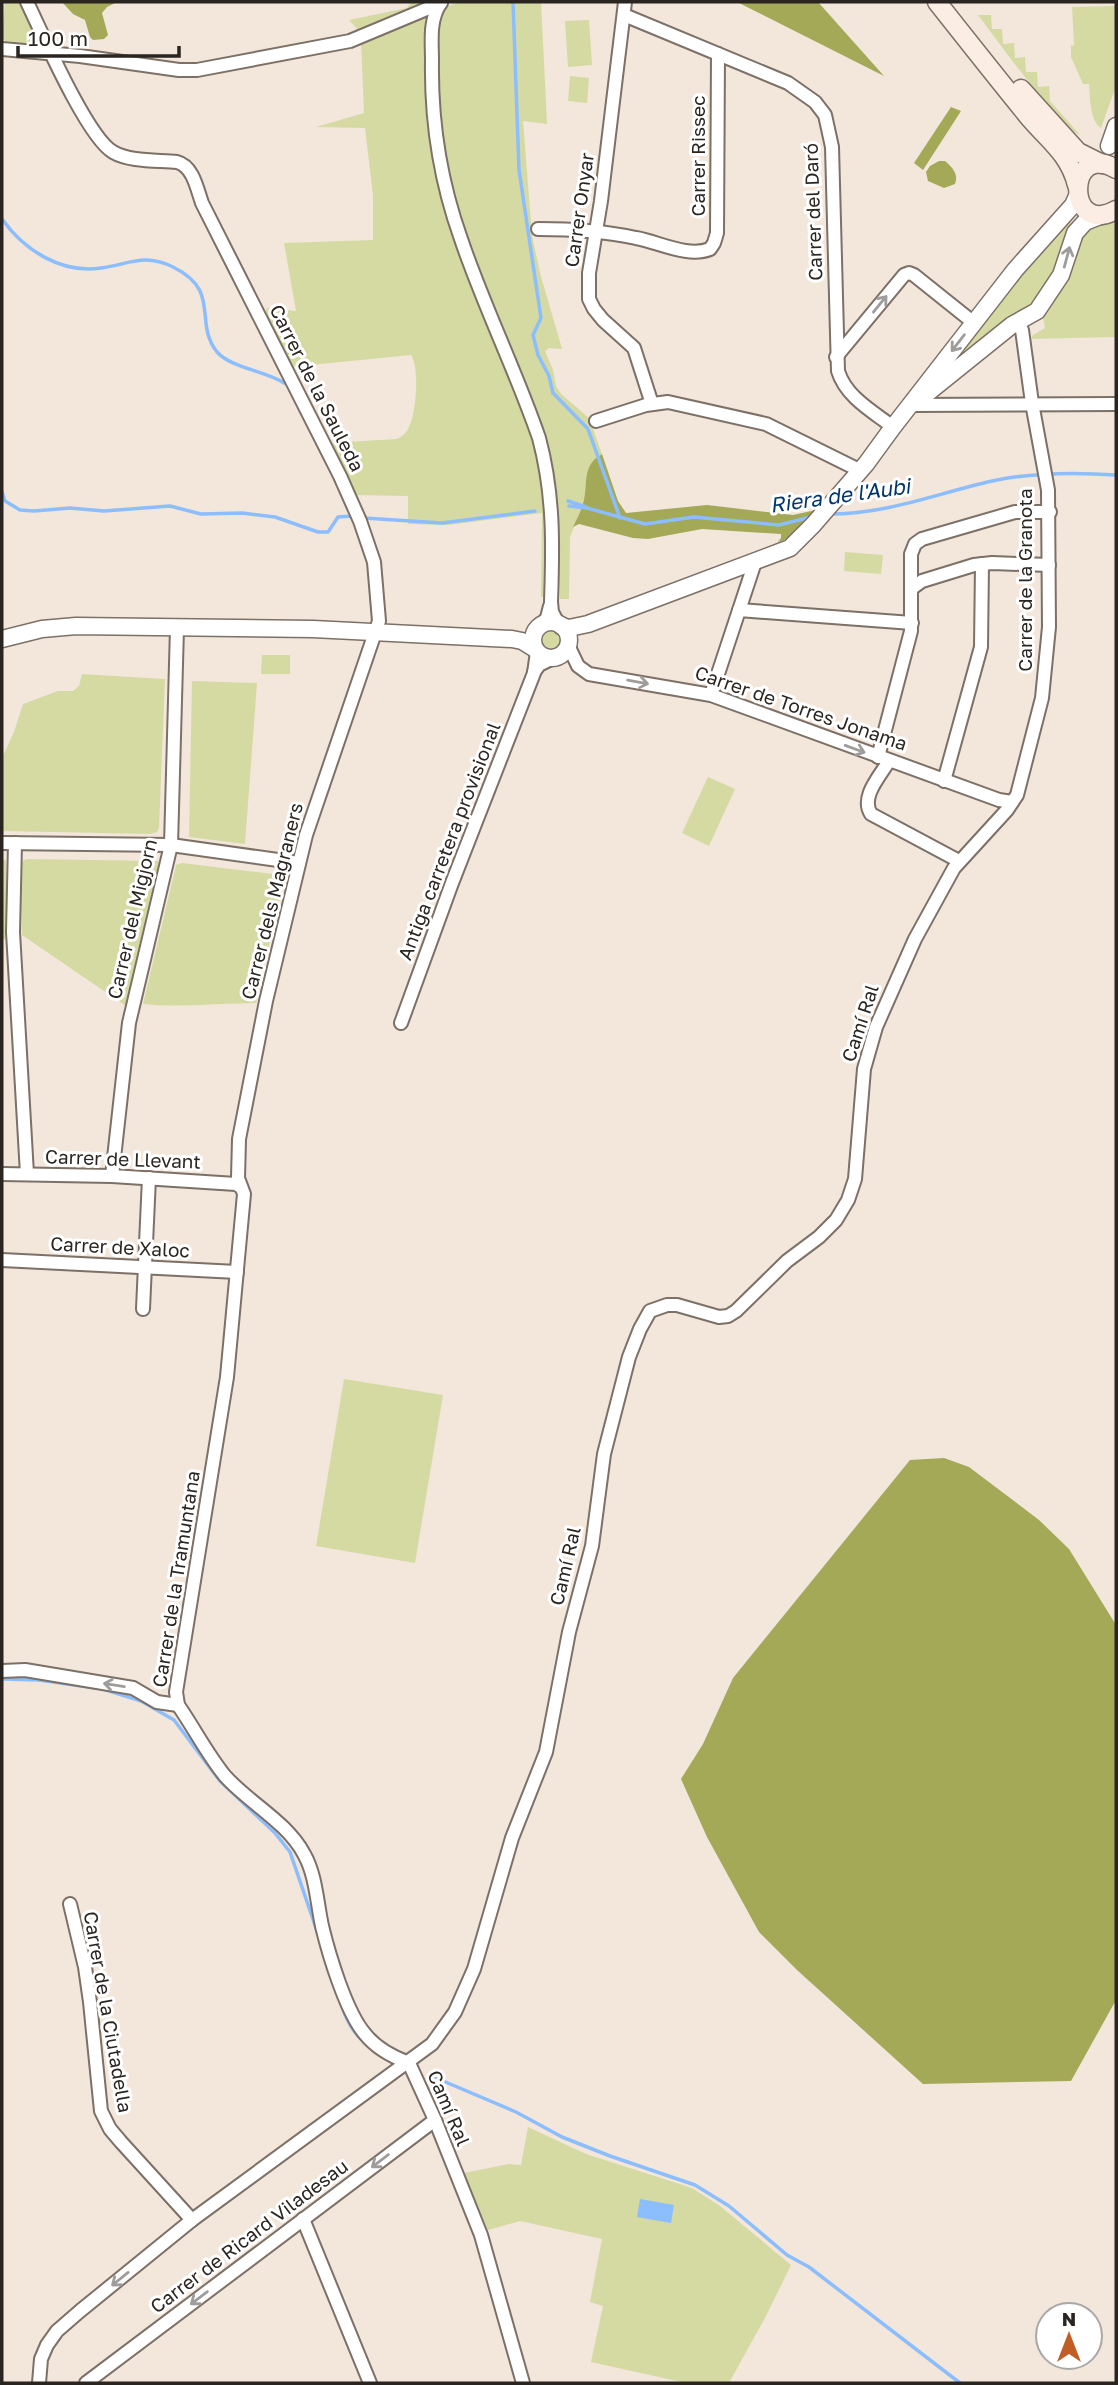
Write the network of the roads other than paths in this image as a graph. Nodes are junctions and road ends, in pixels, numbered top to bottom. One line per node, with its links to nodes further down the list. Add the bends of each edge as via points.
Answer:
1 (27, 2): 8 (street)
2 (625, 2): 6 (street, Carrer Onyar)
3 (937, 2): 13 (main road, via 1072,166)
4 (952, 2): 12 (main road, via 1067,142 1077,152)
5 (443, 3): 8 (street, via 350,41 197,70); 33 (street, via 434,16 432,38 436,135 461,240 545,460 553,515)
6 (624, 15): 9 (street, Carrer del Daró); 16 (street, Carrer Onyar)
7 (2, 50): 8 (street)
8 (51, 53): 38 (street, Carrer de la Sauleda, via 105,146 124,156 185,164 189,170 358,517 378,584 379,621)
9 (718, 54): 16 (street, Carrer Rissec, via 717,233 710,249 702,253); 20 (street, Carrer del Daró, via 788,83 825,115 832,147)
10 (1116, 126): 11 (street)
11 (1109, 146): 12 (street)
12 (1110, 166): 13 (main road, via 1090,166 1084,171)
13 (1076, 195): 14 (main road, via 1088,210); 18 (street)
14 (1112, 212): 17 (street, one-way to 14, via 1061,275 1075,233 1085,222)
15 (538, 229): 16 (street)
16 (596, 232): 22 (street, Carrer Onyar, via 589,299 603,320 634,348)
17 (1025, 318): 19 (street); 19 (street, via 1021,327); 24 (street)
18 (974, 323): 20 (street, one-way to 18, via 909,273); 24 (street, one-way to 24)
19 (1025, 344): 21 (street, Carrer de la Granota)
20 (836, 357): 26 (street, Carrer del Daró, via 842,384)
21 (1032, 403): 23 (street); 24 (street); 28 (street, Carrer de la Granota)
22 (652, 404): 25 (street); 27 (street, via 668,402 766,424)
23 (1116, 404)
24 (911, 405): 26 (street)
25 (596, 421)
26 (892, 427): 27 (street)
27 (860, 471): 29 (street, via 790,548)
28 (1049, 512): 31 (street, Carrer de la Granota); 32 (street, via 1015,512 922,539 911,554)
29 (754, 562): 34 (street); 41 (street, via 588,624)
30 (982, 564): 31 (street); 32 (street, via 922,581); 44 (street, via 981,647)
31 (1049, 565): 45 (street, Carrer de la Granota, via 1042,698)
32 (911, 589): 35 (street)
33 (551, 602): 37 (street); 41 (street)
34 (739, 610): 35 (street); 42 (street)
35 (912, 623): 43 (street)
36 (177, 628): 38 (street); 39 (street, via 76,626); 47 (street, Carrer del Migjorn)
37 (538, 629): 40 (street); 41 (street, via 549,623); 41 (street, via 533,640)
38 (374, 631): 40 (street); 48 (street, Carrer dels Magraners)
39 (2, 639)
40 (512, 639): 41 (street, Carrer de Torres Jonama)
41 (555, 644): 42 (street, Carrer de Torres Jonama, one-way to 42, via 589,674); 51 (street, Antiga carretera provisional, via 534,673)
42 (711, 695): 43 (street, Carrer de Torres Jonama, one-way to 43)
43 (883, 759): 44 (street, Carrer de Torres Jonama); 49 (street, via 868,795 871,814)
44 (943, 781): 45 (street, Carrer de Torres Jonama)
45 (1012, 802): 49 (street)
46 (8, 843): 47 (street); 50 (street)
47 (171, 845): 48 (street); 54 (street, Carrer del Migjorn, via 128,1023)
48 (299, 863): 56 (street, Carrer dels Magraners, via 239,1139)
49 (956, 864): 64 (street, Camí Ral, via 915,939 868,1048 855,1179 836,1220 728,1316 667,1305 645,1317 628,1357 604,1454 592,1546 569,1632 546,1752 512,1838 474,1969 455,2012 432,2044)
50 (8, 943): 53 (street)
51 (401, 1023)
52 (2, 1174): 53 (street, Carrer de Llevant)
53 (27, 1174): 54 (street, Carrer de Llevant)
54 (112, 1176): 55 (street, Carrer de Llevant)
55 (149, 1178): 56 (street, Carrer de Llevant); 58 (street)
56 (241, 1187): 59 (street, Carrer de la Tramuntana)
57 (2, 1260): 58 (street, Carrer de Xaloc)
58 (146, 1268): 59 (street, Carrer de Xaloc); 60 (street)
59 (237, 1272): 62 (street, Carrer de la Tramuntana, via 225,1390 176,1692)
60 (143, 1309)
61 (2, 1671): 62 (street, one-way to 61, via 158,1702 133,1688 25,1670)
62 (178, 1705): 64 (street, Carrer de la Tramuntana, via 226,1777 289,1834 304,1854 334,1966 356,2021 375,2044)
63 (70, 1904): 67 (street, Carrer de la Ciutadella, via 85,1967 105,2120)
64 (409, 2063): 65 (street, Camí Ral); 67 (street)
65 (435, 2120): 66 (street, Carrer de Ricard Viladesau, one-way to 66); 71 (street, Camí Ral, via 481,2235)
66 (303, 2219): 69 (street, Carrer de Ricard Viladesau, one-way to 69); 70 (street)
67 (192, 2220): 68 (street, one-way to 68, via 57,2331 41,2359)
68 (39, 2383)
69 (86, 2383)
70 (370, 2383)
71 (523, 2383)

